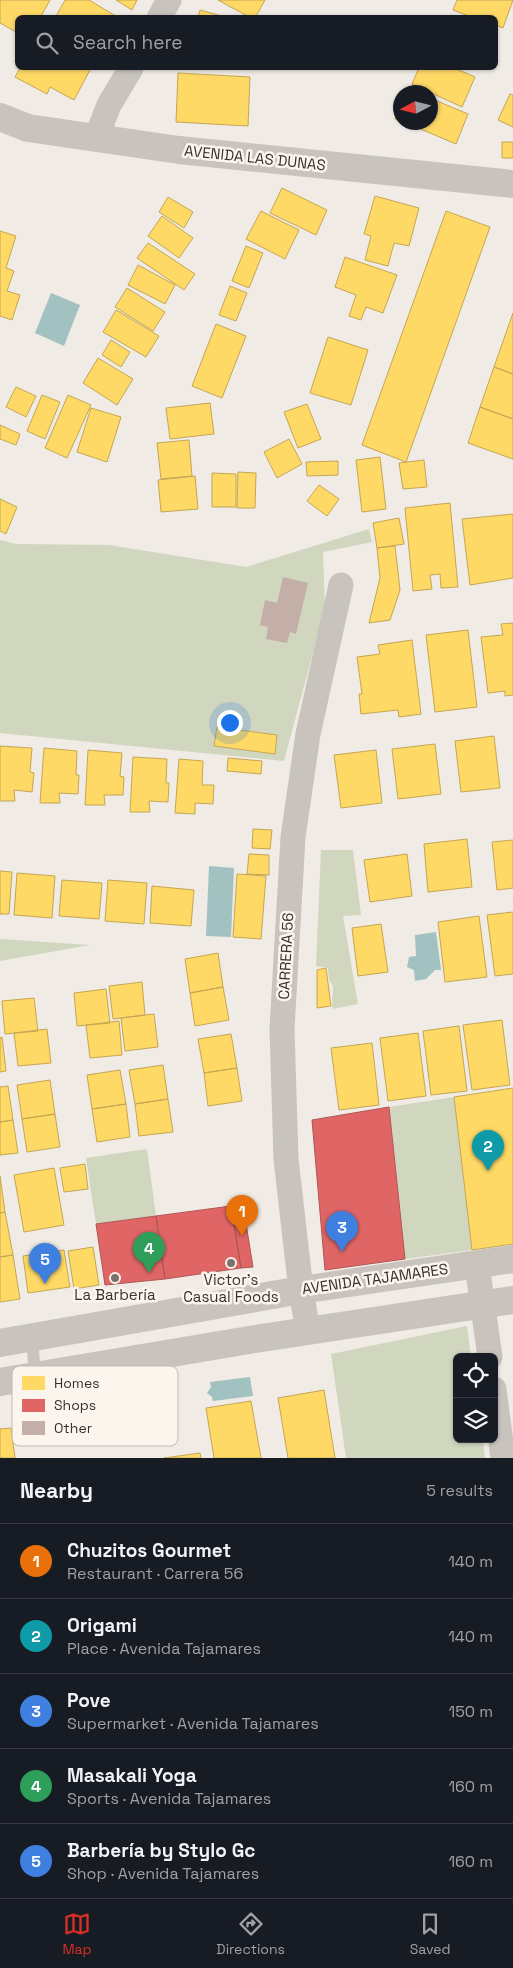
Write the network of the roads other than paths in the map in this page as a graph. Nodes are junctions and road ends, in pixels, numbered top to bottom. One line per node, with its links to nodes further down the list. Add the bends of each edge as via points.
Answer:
1 (169, 0): 2 (street)
2 (161, 15)
3 (130, 70): 5 (street)
4 (0, 117): 5 (street, AVENIDA LAS DUNAS, via 28,128)
5 (96, 138): 6 (street, AVENIDA LAS DUNAS, via 235,156)
6 (513, 184)
7 (341, 585): 10 (street, CARRERA 56, via 308,734 291,856 282,1029 286,1160)
8 (513, 1259): 9 (street, AVENIDA TAJAMARES)
9 (477, 1265): 10 (street, AVENIDA TAJAMARES); 12 (street)
10 (301, 1290): 13 (street, CARRERA 56); 14 (street, AVENIDA TAJAMARES)
11 (513, 1300): 12 (street)
12 (483, 1305): 13 (street); 16 (street)
13 (308, 1331): 18 (street)
14 (32, 1337): 15 (street, AVENIDA TAJAMARES); 17 (lane)
15 (0, 1343)
16 (489, 1353)
17 (34, 1366)
18 (156, 1366)
19 (495, 1398): 20 (street)
20 (503, 1458)

